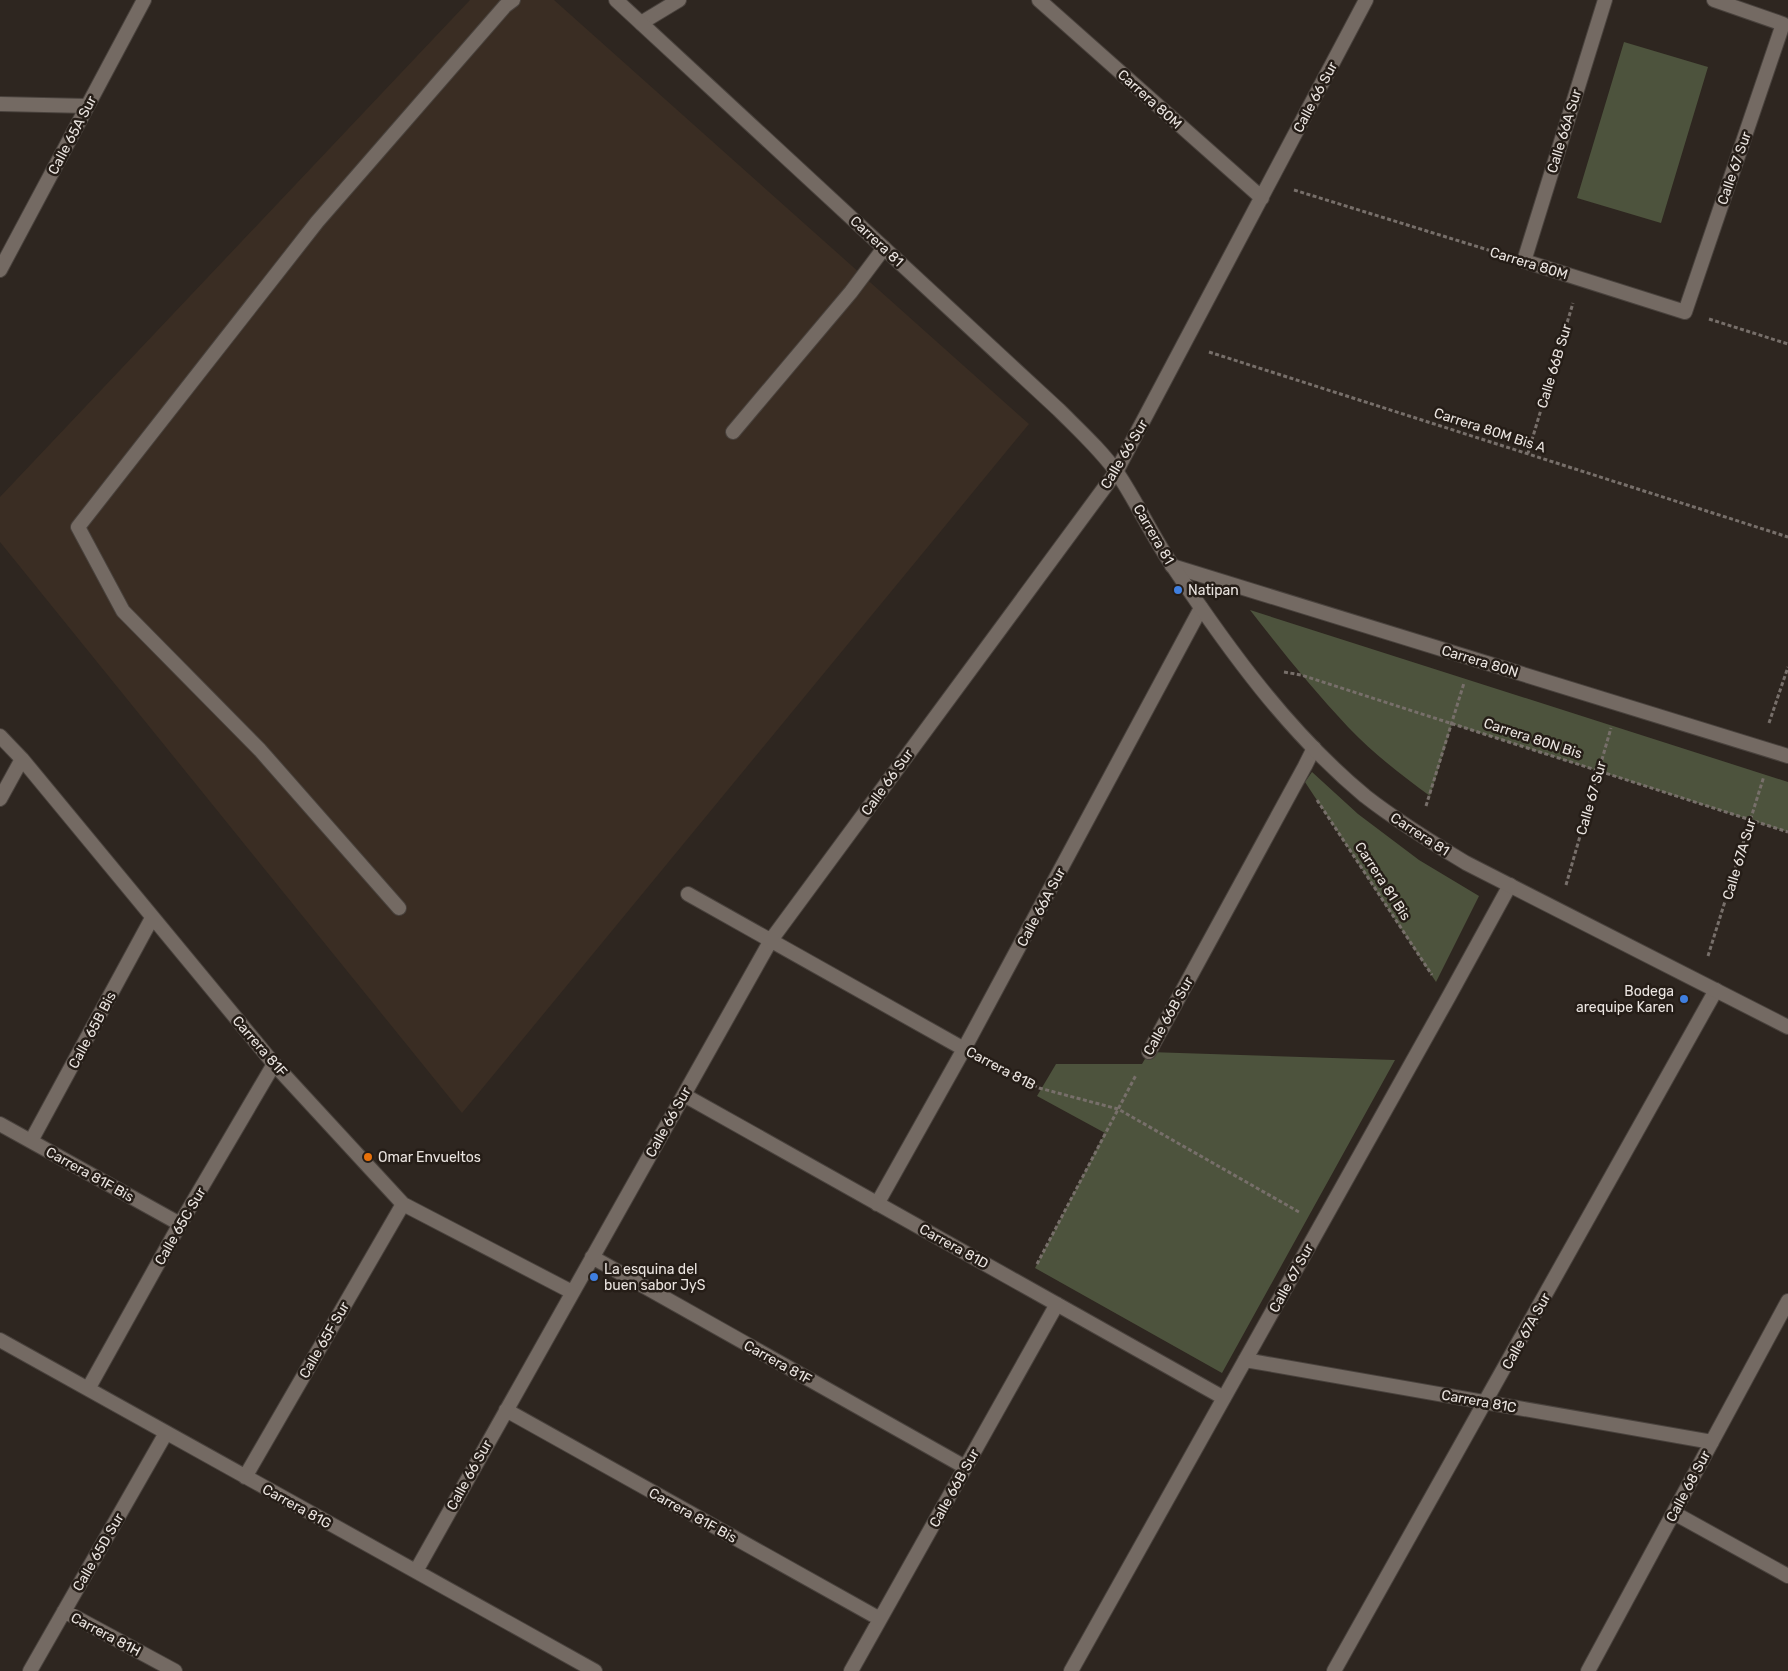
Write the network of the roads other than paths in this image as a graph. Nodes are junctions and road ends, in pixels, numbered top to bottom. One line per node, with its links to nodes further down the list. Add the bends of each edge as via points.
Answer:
1 (144, 0): 11 (street, Calle 65A Sur)
2 (513, 0): 28 (street, via 317,222 78,526 123,611 260,750)
3 (616, 0): 9 (street, Carrera 81)
4 (679, 0): 9 (street)
5 (1039, 0): 12 (street, Carrera 80M)
6 (1366, 0): 12 (street, Calle 66 Sur)
7 (1605, 0): 14 (street, Calle 66A Sur)
8 (1714, 0): 16 (street, Calle 67 Sur, via 1783,24)
9 (641, 23): 13 (street, Carrera 81)
10 (0, 104): 11 (street)
11 (87, 106): 15 (street, Calle 65A Sur)
12 (1262, 198): 18 (street, Calle 66 Sur)
13 (884, 248): 17 (street); 18 (street, Carrera 81, via 1059,410)
14 (1524, 261): 16 (street, Carrera 80M)
15 (0, 270)
16 (1685, 312)
17 (732, 432)
18 (1116, 472): 19 (street, Carrera 81); 30 (street, Calle 66 Sur)
19 (1172, 566): 20 (street, Carrera 81); 23 (street, Carrera 80N)
20 (1201, 608): 22 (street, Carrera 81, via 1262,690); 33 (street, Calle 66A Sur)
21 (0, 736): 24 (street, Carrera 81F)
22 (1314, 748): 26 (street, Carrera 81, via 1365,795 1416,834); 34 (street, Calle 66B Sur)
23 (1788, 756)
24 (22, 759): 25 (street); 29 (street, Carrera 81F)
25 (0, 799)
26 (1510, 885): 31 (street, Carrera 81); 47 (street, Calle 67 Sur)
27 (688, 894): 30 (street, Carrera 81B)
28 (399, 908)
29 (152, 918): 35 (street, Carrera 81F); 38 (street, Calle 65B Bis)
30 (771, 940): 33 (street, Carrera 81B); 36 (street, Calle 66 Sur)
31 (1716, 990): 32 (street, Carrera 81); 50 (street, Calle 67A Sur)
32 (1788, 1027)
33 (964, 1049): 40 (street, Calle 66A Sur)
34 (1149, 1052)
35 (274, 1064): 39 (street, Carrera 81F); 41 (street, Calle 65C Sur)
36 (684, 1095): 40 (street, Carrera 81D); 42 (street, Calle 66 Sur)
37 (0, 1124): 38 (street, Carrera 81F Bis)
38 (31, 1141): 41 (street, Carrera 81F Bis)
39 (403, 1204): 43 (street, Carrera 81F); 55 (street, Calle 65F Sur)
40 (878, 1204): 45 (street, Carrera 81D)
41 (180, 1224): 48 (street, Calle 65C Sur)
42 (592, 1258): 43 (street, Calle 66 Sur); 54 (street, Carrera 81F)
43 (572, 1292): 51 (street, Calle 66 Sur)
44 (1788, 1301): 53 (street, Calle 68 Sur)
45 (1057, 1304): 49 (street, Carrera 81D); 54 (street, Calle 66B Sur)
46 (0, 1340): 48 (street, Carrera 81G)
47 (1245, 1360): 49 (street, Calle 67 Sur); 50 (street, Carrera 81C)
48 (88, 1389): 52 (street, Carrera 81G)
49 (1224, 1398): 65 (street, Calle 67 Sur)
50 (1485, 1402): 53 (street, Carrera 81C); 66 (street, Calle 67A Sur)
51 (506, 1410): 57 (street, Calle 66 Sur); 60 (street, Carrera 81F Bis)
52 (166, 1433): 55 (street, Carrera 81G); 59 (street, Calle 65D Sur)
53 (1712, 1442): 56 (street, Calle 68 Sur)
54 (965, 1468): 60 (street, Calle 66B Sur)
55 (245, 1477): 57 (street, Carrera 81G)
56 (1674, 1513): 58 (street); 67 (street, Calle 68 Sur)
57 (416, 1571): 63 (street, Carrera 81G)
58 (1788, 1576)
59 (64, 1611): 61 (street, Calle 65D Sur); 62 (street, Carrera 81H)
60 (880, 1619): 64 (street, Calle 66B Sur)
61 (30, 1671)
62 (175, 1671)
63 (595, 1671)
64 (851, 1671)
65 (1071, 1671)
66 (1334, 1671)
67 (1588, 1671)

